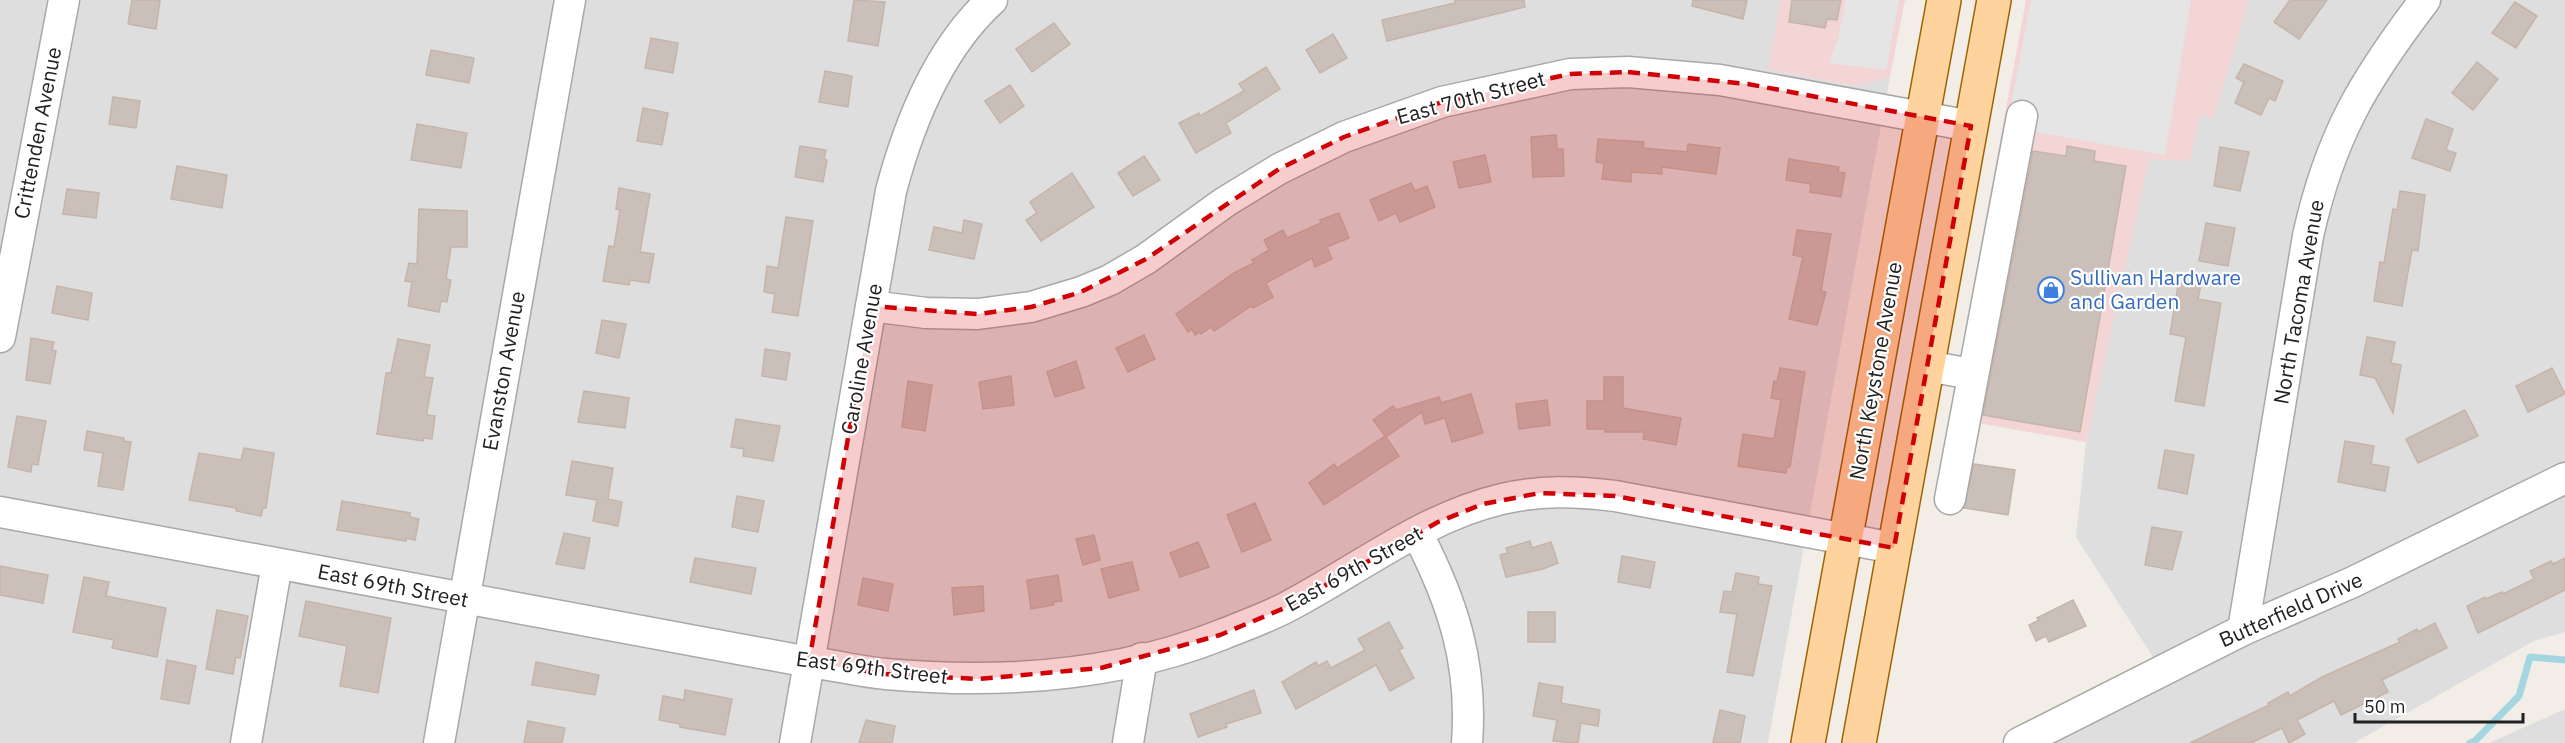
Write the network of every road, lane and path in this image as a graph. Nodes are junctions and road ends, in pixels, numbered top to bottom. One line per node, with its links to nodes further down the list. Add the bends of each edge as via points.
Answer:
1 (64, 0): 11 (street, Crittenden Avenue)
2 (570, 0): 21 (street, Evanston Avenue)
3 (992, 0): 10 (street, Caroline Avenue, via 966,28 940,67 908,134 891,191)
4 (1944, 0): 8 (main road, North Keystone Avenue)
5 (1994, 0): 9 (main road)
6 (2425, 0): 22 (street, North Tacoma Avenue, via 2366,82 2320,186 2308,236)
7 (2022, 116): 13 (street)
8 (1922, 117): 9 (street, East 70th Street); 10 (street, East 70th Street, via 1689,76 1610,71 1552,77 1442,102 1344,137 1279,169 1225,202 1155,254 1081,292 1030,307 978,314); 18 (main road, North Keystone Avenue)
9 (1971, 126): 12 (main road)
10 (871, 306): 24 (street, Caroline Avenue)
11 (0, 337)
12 (1928, 366): 13 (street); 19 (main road)
13 (1972, 374): 15 (street)
14 (2565, 478): 22 (street, Butterfield Drive, via 2353,582)
15 (1950, 499)
16 (0, 512): 20 (street, East 69th Street)
17 (1417, 533): 18 (street, East 69th Street, via 1502,499 1576,492); 23 (street, East 69th Street, via 1278,611 1211,639); 29 (street, via 1445,590 1462,650)
18 (1845, 538): 19 (street, East 69th Street); 30 (main road, North Keystone Avenue)
19 (1894, 548): 31 (main road)
20 (278, 564): 21 (street, East 69th Street); 25 (street)
21 (464, 599): 24 (street, East 69th Street); 26 (street, Evanston Avenue)
22 (2243, 630): 32 (street, Butterfield Drive)
23 (1142, 658): 24 (street, East 69th Street, via 1060,674 978,680 885,674); 28 (street)
24 (810, 662): 27 (street, Caroline Avenue)
25 (246, 743)
26 (439, 743)
27 (795, 743)
28 (1128, 743)
29 (1467, 743)
30 (1808, 743)
31 (1859, 743)
32 (2019, 743)

